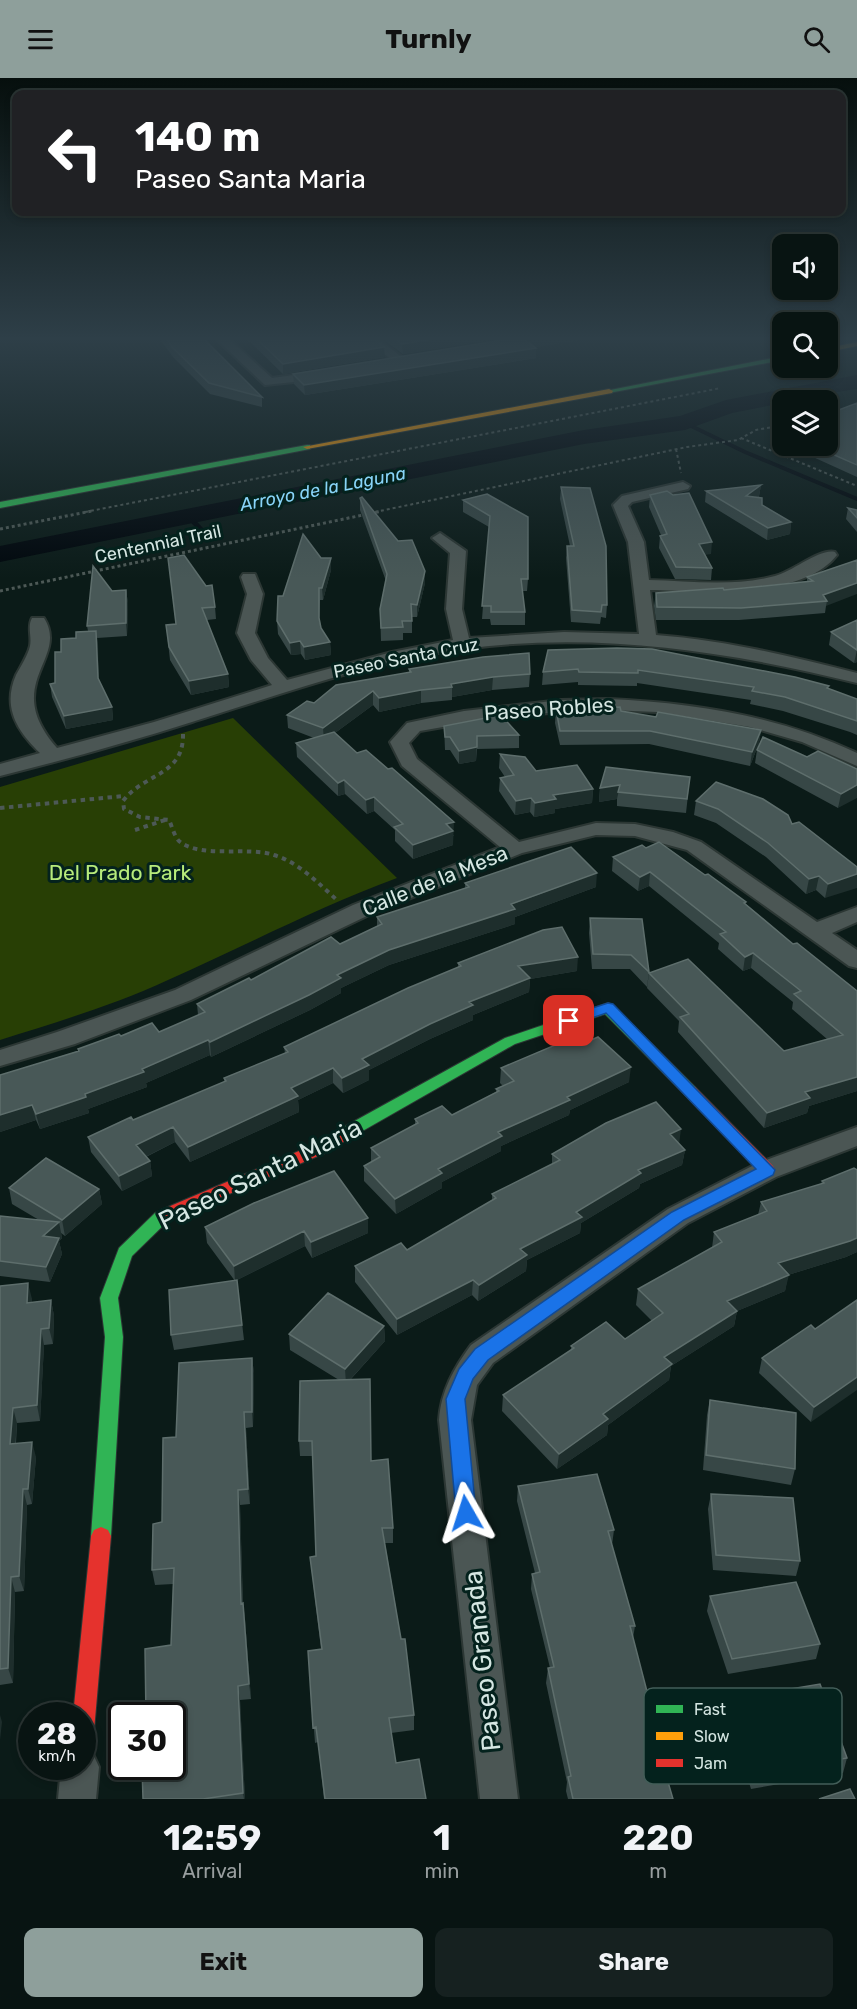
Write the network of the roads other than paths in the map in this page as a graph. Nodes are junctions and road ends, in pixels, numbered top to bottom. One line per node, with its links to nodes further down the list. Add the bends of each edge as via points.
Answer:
1 (462, 418): 3 (main road)
2 (683, 486): 7 (street, via 627,498 620,506 636,542)
3 (0, 505)
4 (440, 538): 10 (street, via 458,551 454,609)
5 (829, 555): 7 (street, via 801,572 773,582 739,586)
6 (249, 577): 12 (street, via 255,594 246,633 260,660)
7 (641, 585): 9 (street)
8 (38, 622): 13 (street, via 39,646 20,687 19,709 30,733)
9 (648, 639): 10 (street, Paseo Santa Cruz, via 537,638); 11 (street, Paseo Santa Cruz, via 761,653)
10 (462, 644): 12 (street, Paseo Santa Cruz, via 384,659)
11 (857, 678)
12 (282, 686): 13 (street, Paseo Santa Cruz)
13 (53, 755): 15 (street, Paseo Santa Cruz)
14 (857, 760): 16 (street, Paseo Robles, via 804,737 762,725 689,709 632,703 575,702 504,709 414,727 404,735 399,742 410,762)
15 (0, 770)
16 (515, 849): 18 (street, Calle de la Mesa, via 596,829 666,836 694,846); 20 (street, Calle de la Mesa, via 354,914 183,995)
17 (857, 914): 18 (street)
18 (816, 931): 19 (street, Calle de la Mesa)
19 (857, 962)
20 (0, 1058)
21 (857, 1136): 22 (street, Paseo Granada)
22 (767, 1170): 23 (main road, Paseo Santa Maria, via 608,1008 510,1041 319,1149 161,1217 125,1253 109,1298 114,1337); 26 (street, Paseo Granada, via 678,1216 482,1354 466,1374 455,1399)
23 (86, 1702)
24 (79, 1780): 25 (street)
25 (77, 1799)
26 (499, 1799)

